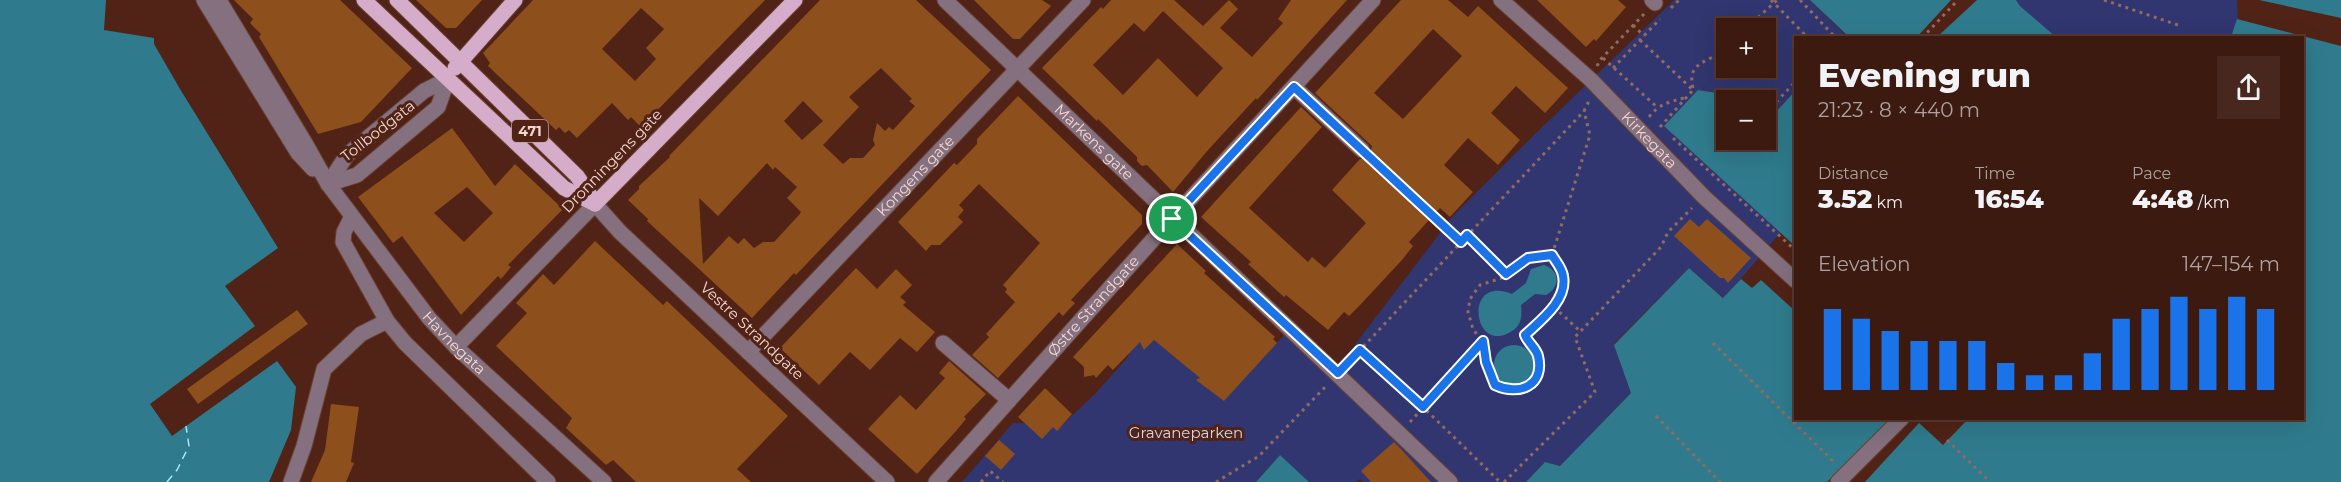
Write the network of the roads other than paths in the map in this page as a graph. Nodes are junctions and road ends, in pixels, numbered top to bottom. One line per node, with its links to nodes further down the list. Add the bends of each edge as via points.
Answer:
1 (204, 0): 16 (street, Havnegata, via 298,153)
2 (219, 0): 16 (street, Havnegata)
3 (363, 0): 13 (main road, Vestre Strandgate / 471)
4 (397, 0): 11 (main road, Vestre Strandgate / 471)
5 (515, 0): 11 (main road, Tollbodgata)
6 (795, 0): 17 (main road, Dronningens gate)
7 (945, 0): 12 (street, Markens gate)
8 (1083, 0): 12 (street, Kongens gate)
9 (1373, 0): 14 (street, Østre Strandgate)
10 (1502, 0): 20 (street, Kirkegata, via 1591,80 1704,197)
11 (459, 61): 13 (main road, Tollbodgata); 17 (main road, Vestre Strandgate / 471, via 577,176)
12 (1018, 69): 19 (street, Markens gate); 24 (street, Kongens gate)
13 (448, 79): 16 (street, Tollbodgata, via 424,91 347,155); 16 (street, Tollbodgata, via 438,107 357,175); 17 (main road, Vestre Strandgate / 471, via 564,188)
14 (1294, 87): 15 (street); 19 (street, Østre Strandgate)
15 (1362, 150)
16 (328, 184): 18 (street, Havnegata)
17 (595, 204): 23 (street, Dronningens gate); 24 (street, Vestre Strandgate)
18 (351, 218): 21 (street, via 344,242); 23 (street, Havnegata)
19 (1172, 219): 25 (street, Østre Strandgate); 33 (street, Markens gate)
20 (1794, 279)
21 (387, 321): 28 (street, via 361,334 324,369); 29 (street, via 446,386)
22 (943, 344): 25 (street)
23 (456, 347): 30 (street, Havnegata)
24 (748, 352): 31 (street, Vestre Strandgate)
25 (1009, 400): 32 (street, Østre Strandgate)
26 (1900, 420): 27 (street)
27 (1842, 478)
28 (291, 482)
29 (548, 482)
30 (604, 482)
31 (887, 482)
32 (936, 482)
33 (1450, 482)

